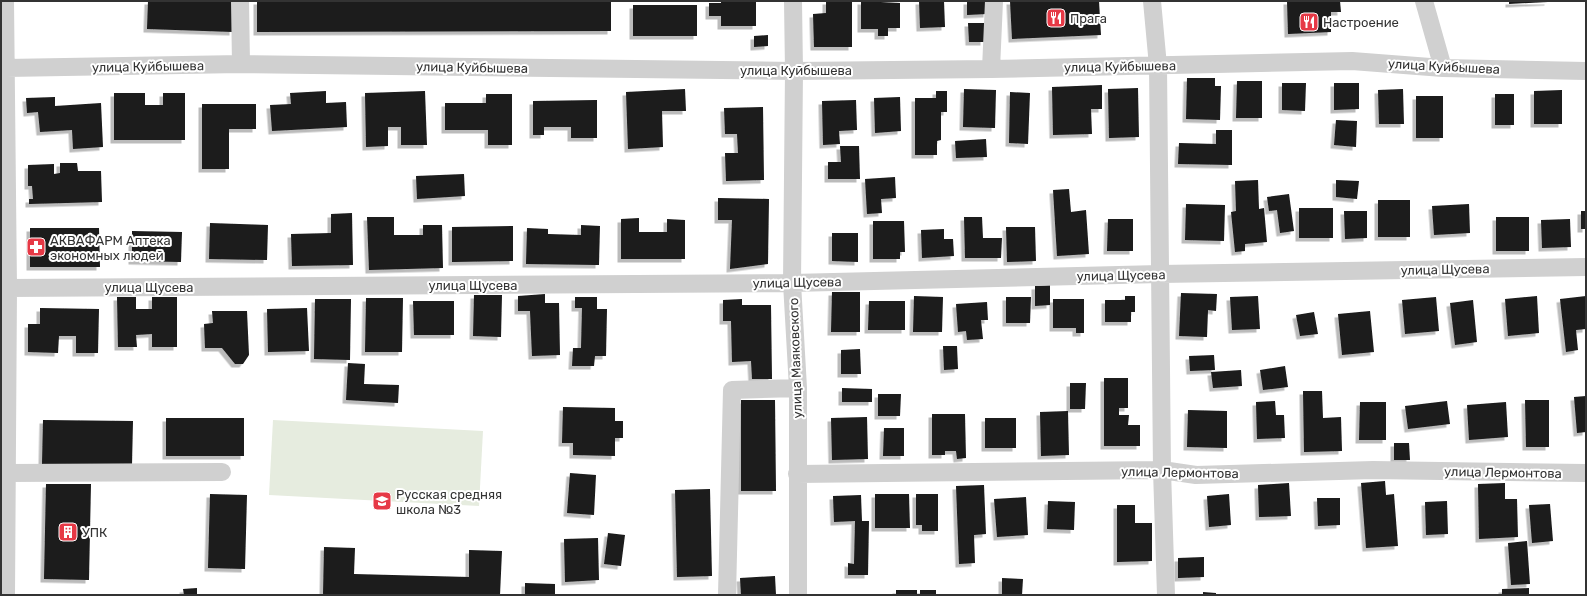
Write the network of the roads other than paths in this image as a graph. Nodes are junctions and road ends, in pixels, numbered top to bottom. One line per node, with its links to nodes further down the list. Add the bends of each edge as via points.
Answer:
1 (5, 1): 9 (street)
2 (240, 1): 7 (street)
3 (792, 1): 12 (street, улица Маяковского)
4 (994, 1): 11 (street)
5 (1152, 1): 8 (street)
6 (1424, 1): 10 (street)
7 (241, 64): 9 (street, улица Куйбышева); 12 (street, улица Куйбышева)
8 (1158, 66): 10 (street, улица Куйбышева, via 1352,61); 11 (street, улица Куйбышева); 15 (street)
9 (6, 68): 17 (street)
10 (1443, 68): 13 (street, улица Куйбышева)
11 (991, 69): 12 (street, улица Куйбышева)
12 (794, 71): 16 (street, улица Маяковского)
13 (1586, 71)
14 (1586, 267): 15 (street, улица Щусева)
15 (1160, 274): 16 (street, улица Щусева); 20 (street)
16 (792, 283): 17 (street, улица Щусева); 19 (street, улица Маяковского)
17 (8, 288): 18 (street)
18 (4, 311): 22 (street)
19 (798, 388): 24 (street, улица Маяковского); 26 (street, via 732,390)
20 (1162, 470): 23 (street, улица Лермонтова, via 1196,475 1374,470); 24 (street, улица Лермонтова); 28 (street)
21 (222, 472): 22 (street)
22 (7, 473): 25 (street)
23 (1586, 473)
24 (797, 474): 27 (street, улица Маяковского)
25 (6, 595)
26 (727, 595)
27 (798, 595)
28 (1166, 595)

